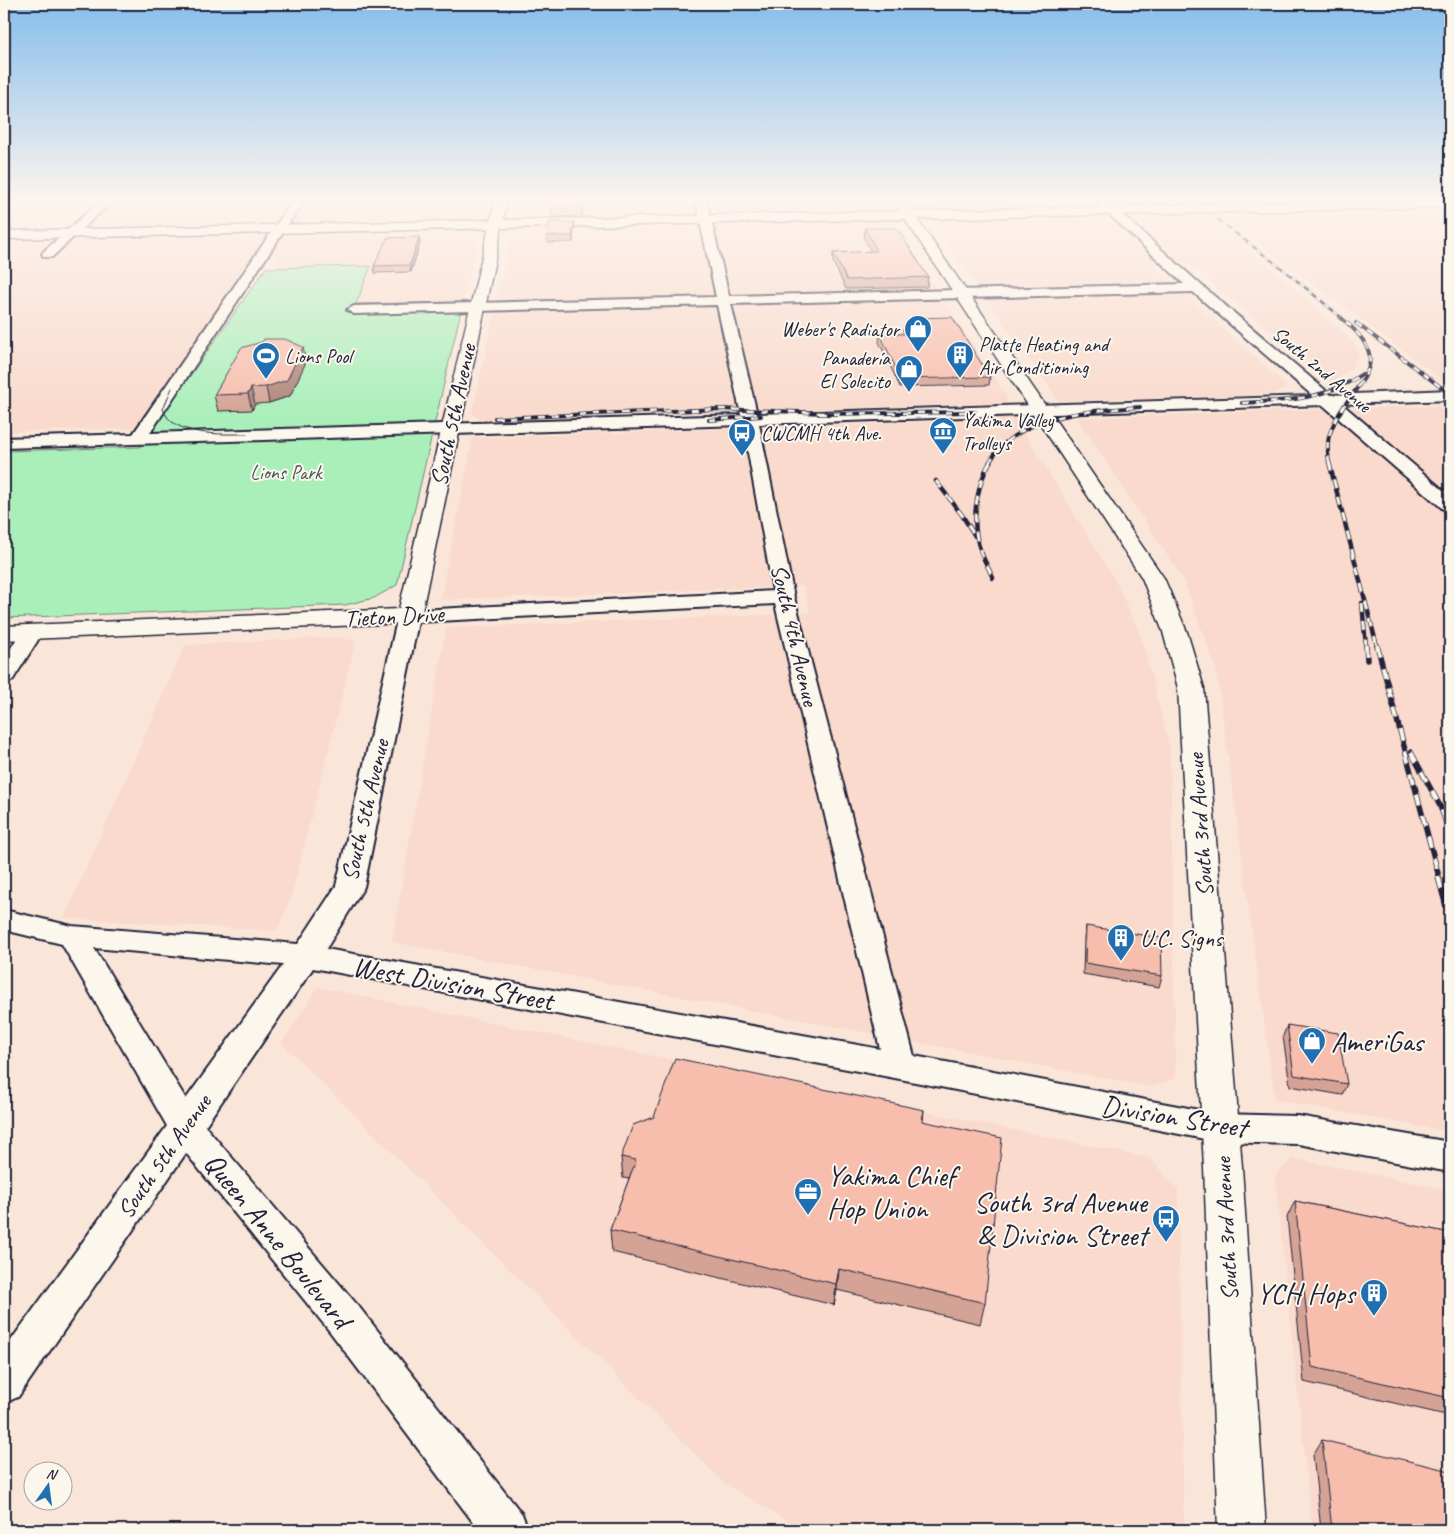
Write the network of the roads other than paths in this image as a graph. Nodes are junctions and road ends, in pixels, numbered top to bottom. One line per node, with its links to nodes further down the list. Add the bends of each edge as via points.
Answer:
1 (250, 274): 16 (street)
2 (485, 274): 9 (street, South 5th Avenue)
3 (718, 274): 8 (street, South 4th Avenue)
4 (948, 274): 7 (street, South 3rd Avenue)
5 (1180, 274): 6 (street, South 2nd Avenue)
6 (1196, 288): 7 (street); 12 (street, South 2nd Avenue)
7 (962, 294): 8 (street); 13 (street, South 3rd Avenue)
8 (724, 301): 9 (street); 14 (street, South 4th Avenue)
9 (477, 307): 10 (street); 15 (street, South 5th Avenue)
10 (354, 310)
11 (1450, 395): 12 (street)
12 (1329, 400): 13 (street); 18 (street, South 2nd Avenue)
13 (1041, 410): 14 (street); 29 (street, South 3rd Avenue, via 1154,578 1191,688)
14 (750, 419): 15 (street); 19 (street, South 4th Avenue)
15 (451, 429): 16 (street); 20 (street, South 5th Avenue)
16 (139, 438): 17 (street)
17 (4, 443)
18 (1450, 505)
19 (784, 596): 20 (street, Tieton Drive); 27 (street, South 4th Avenue)
20 (409, 616): 21 (street, Tieton Drive); 26 (street, South 5th Avenue, via 350,887)
21 (32, 632): 22 (street, Tieton Drive); 23 (street)
22 (4, 633)
23 (4, 676)
24 (4, 920): 25 (street, West Division Street)
25 (72, 936): 26 (street, West Division Street); 28 (street, Queen Anne Boulevard)
26 (306, 956): 27 (street, West Division Street); 28 (street, South 5th Avenue)
27 (900, 1066): 29 (street, Division Street)
28 (185, 1127): 31 (street, South 5th Avenue); 32 (street, Queen Anne Boulevard, via 345,1320)
29 (1220, 1128): 30 (street, Division Street, via 1298,1130); 33 (street, South 3rd Avenue)
30 (1450, 1157)
31 (4, 1383)
32 (506, 1530)
33 (1242, 1530)

